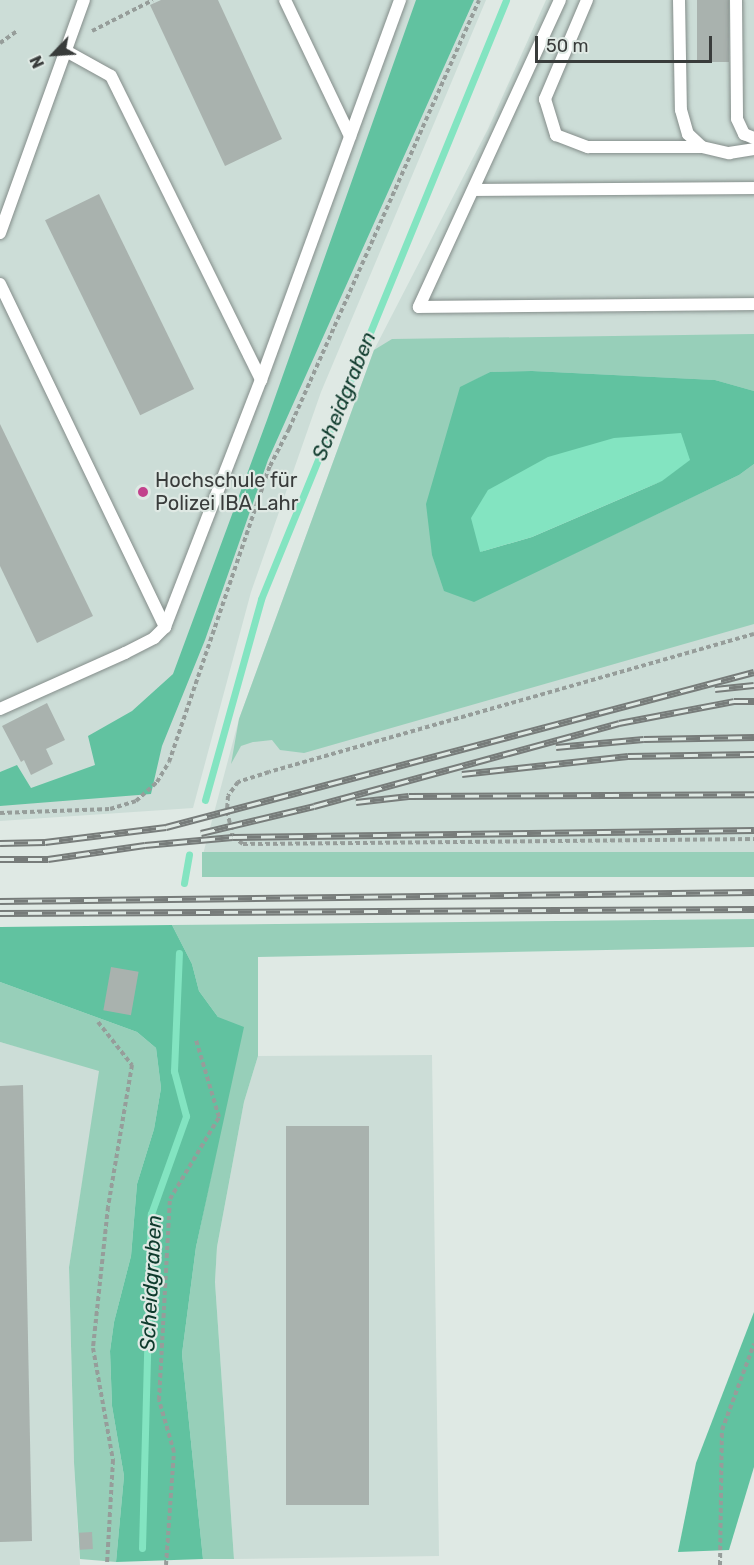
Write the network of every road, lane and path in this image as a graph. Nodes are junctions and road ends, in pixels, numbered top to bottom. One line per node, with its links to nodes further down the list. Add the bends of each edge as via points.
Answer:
1 (84, 0): 12 (lane)
2 (153, 0): 12 (path, via 101,25)
3 (285, 0): 13 (lane)
4 (400, 0): 13 (lane)
5 (479, 0): 26 (path, via 270,466 169,762 158,782 136,801 110,809)
6 (560, 0): 18 (lane)
7 (587, 0): 15 (lane, via 545,99 556,135 588,147)
8 (679, 0): 15 (lane, via 681,111 688,134)
9 (736, 0): 14 (lane, via 737,119 744,134)
10 (17, 31): 11 (path)
11 (0, 43)
12 (66, 51): 19 (lane); 22 (lane, via 111,76)
13 (350, 136): 22 (lane)
14 (754, 138)
15 (702, 147): 16 (lane, via 729,153)
16 (754, 149)
17 (754, 188): 18 (lane)
18 (474, 190): 21 (lane, via 419,307)
19 (0, 233)
20 (0, 285): 23 (lane)
21 (754, 304)
22 (261, 380): 23 (lane)
23 (165, 627): 25 (lane, via 154,638 125,653)
24 (754, 634): 27 (path, via 249,778 238,782 228,796 227,812 233,837 243,844)
25 (0, 709)
26 (0, 813)
27 (754, 839)
28 (98, 1022): 31 (path, via 132,1065 108,1207 93,1348 113,1460)
29 (196, 1040): 32 (path, via 219,1117 170,1199 159,1400 174,1452)
30 (754, 1344): 33 (path, via 722,1430)
31 (107, 1565)
32 (166, 1565)
33 (720, 1565)

